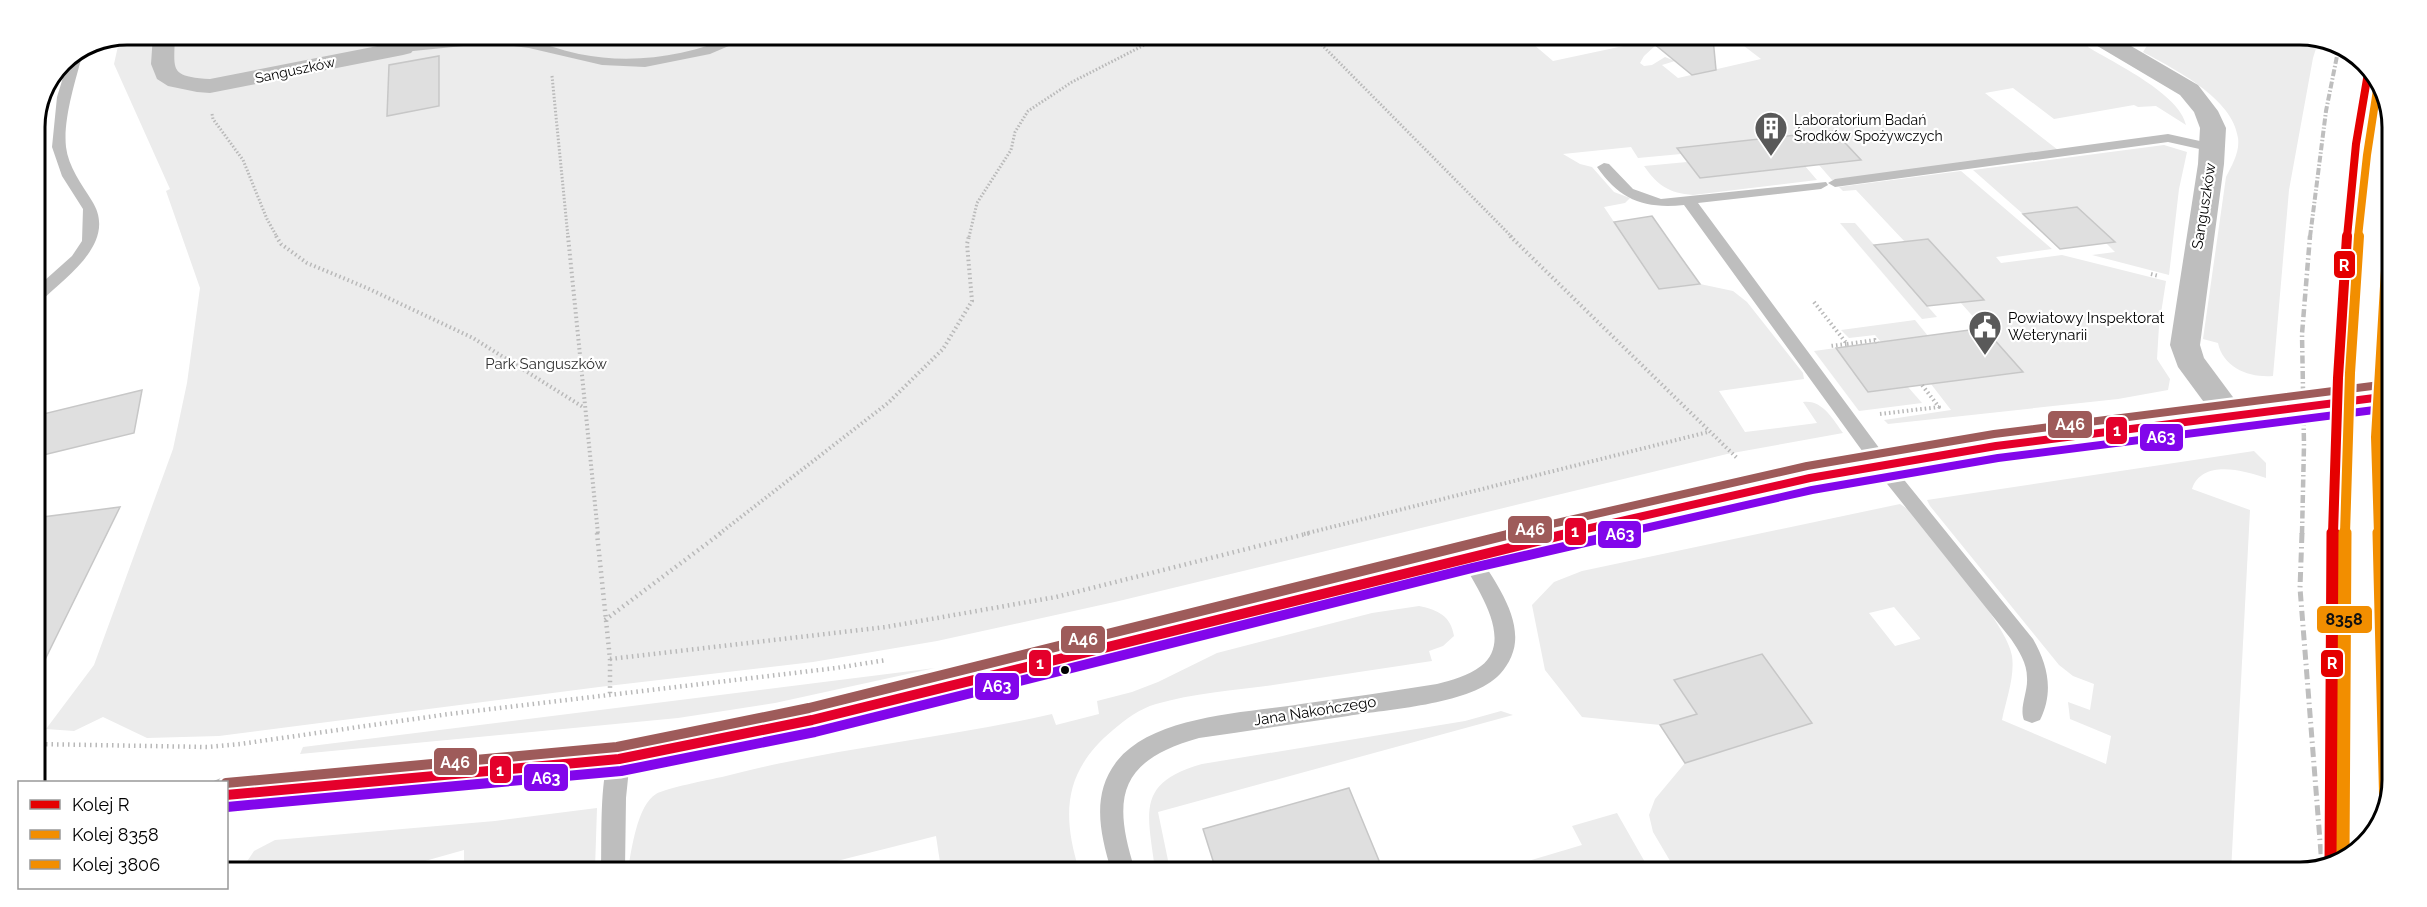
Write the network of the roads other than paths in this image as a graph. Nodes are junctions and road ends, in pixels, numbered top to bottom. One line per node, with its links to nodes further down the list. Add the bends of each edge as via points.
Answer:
1 (164, 45): 6 (street, Sanguszków, via 163,67 167,75 191,85 210,86)
2 (442, 45): 6 (lane, Sanguszków)
3 (522, 45): 4 (lane, Sanguszków, via 611,63 639,63 699,55)
4 (724, 45)
5 (2112, 45): 8 (street, via 2189,90 2206,111)
6 (403, 48)
7 (73, 65): 11 (lane, via 64,97 59,147 69,176 90,209 90,241 76,259)
8 (2213, 138): 10 (lane, via 2168,138); 13 (street, Sanguszków, via 2185,345 2189,360)
9 (1604, 167): 10 (lane, via 1620,189 1637,197 1661,202)
10 (1688, 200): 14 (lane)
11 (45, 285)
12 (2382, 397): 13 (street)
13 (2231, 416): 14 (street)
14 (1882, 465): 15 (street, via 1724,496); 16 (lane, via 2031,651 2039,676)
15 (1470, 556): 17 (street, via 952,687); 20 (lane, Jana Nakończego, via 1501,614 1504,651 1496,668 1460,688 1199,729 1171,735 1151,745 1126,766 1111,802 1111,821)
16 (2032, 714)
17 (619, 759): 18 (street); 19 (lane)
18 (228, 795)
19 (613, 862)
20 (1121, 862)

